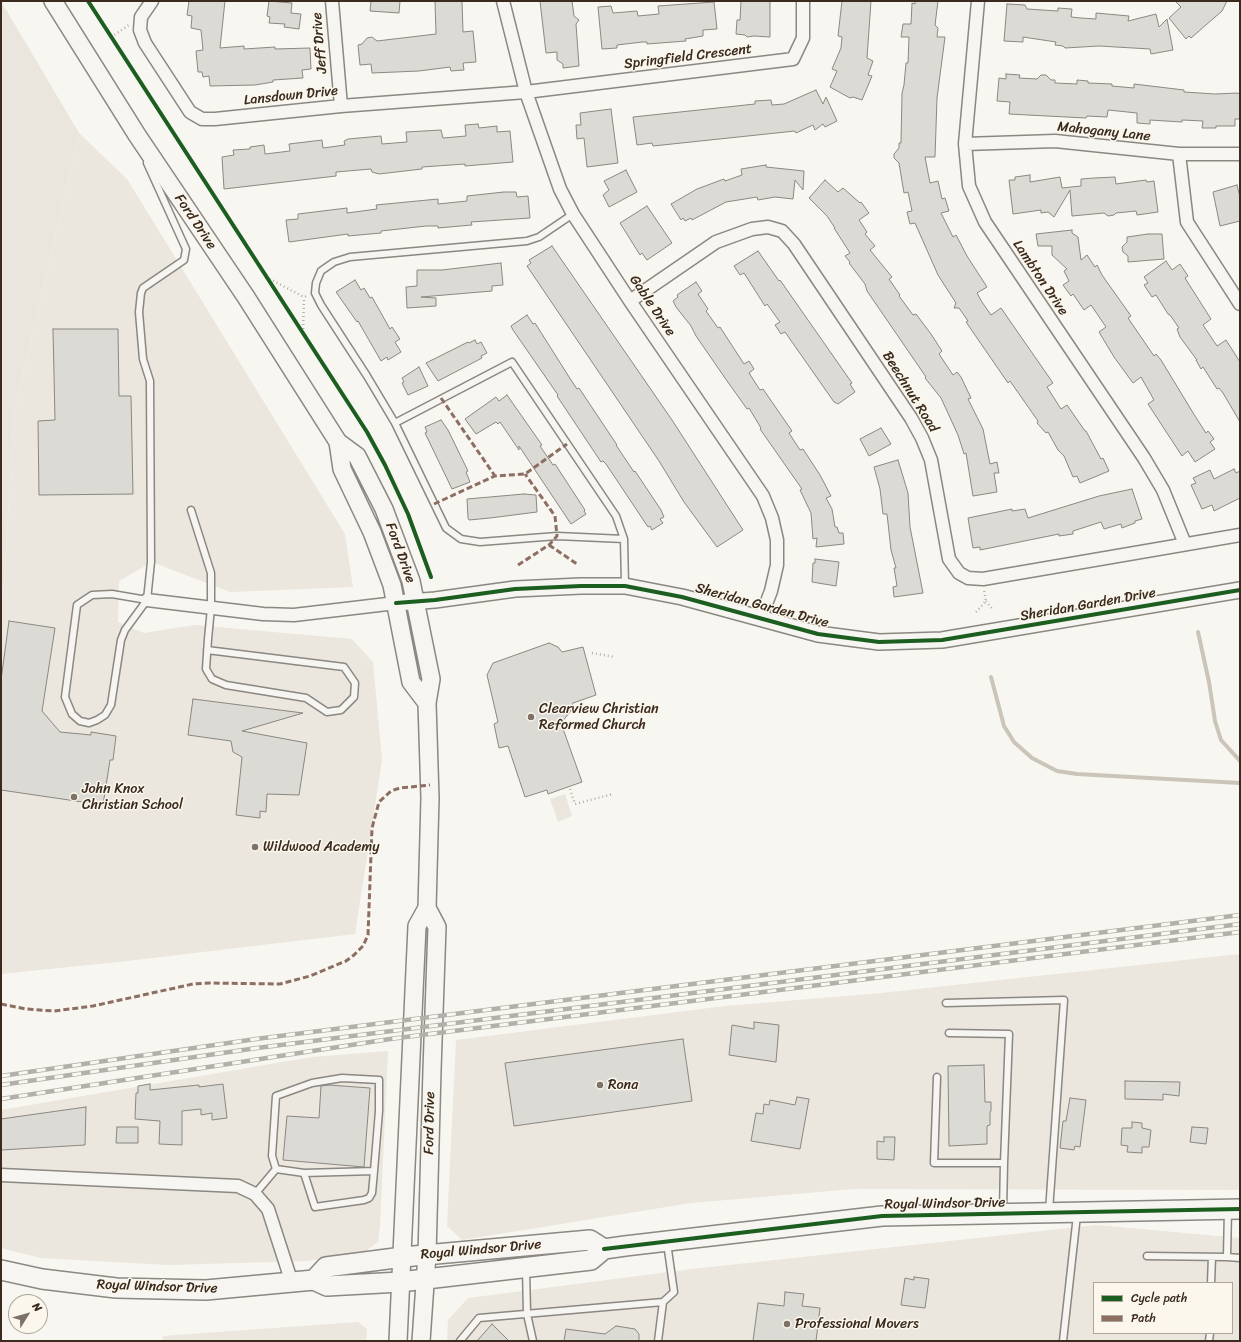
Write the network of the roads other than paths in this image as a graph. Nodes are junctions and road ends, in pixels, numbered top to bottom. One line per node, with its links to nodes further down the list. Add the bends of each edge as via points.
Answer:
1 (52, 1): 9 (main road, Ford Drive)
2 (152, 1): 8 (street, Lansdown Drive, via 141,18 140,30 145,43 190,112 202,119)
3 (332, 1): 8 (street, Jeff Drive)
4 (503, 1): 7 (street, Gable Drive)
5 (803, 1): 7 (street, Springfield Crescent, via 803,38 793,59)
6 (978, 1): 10 (street, Lambton Drive)
7 (526, 92): 8 (street, Lansdown Drive); 13 (street, Gable Drive, via 560,189)
8 (341, 106)
9 (137, 135): 17 (main road, Ford Drive, via 246,297); 24 (lane, via 186,249 184,260 143,288 141,293 143,359 150,381 151,562)
10 (965, 144): 11 (street, Mahogany Lane, via 1054,141); 21 (street, Lambton Drive, via 969,186 985,222 1144,458 1163,490)
11 (1179, 154): 12 (street, Mahogany Lane); 15 (street, via 1187,222)
12 (1240, 154)
13 (573, 214): 14 (street, Gable Drive); 16 (lane, via 527,242 350,257 334,262 321,271 315,293)
14 (630, 301): 21 (street, Beechnut Road, via 716,242 752,229 768,227 782,231 794,244 922,438 931,460 949,559 959,573 968,578 983,579); 28 (street, Gable Drive, via 763,496 777,540 777,565)
15 (1240, 304)
16 (395, 423): 20 (lane, via 446,528 461,539 480,542 557,536); 20 (lane, via 512,362 616,516)
17 (338, 442): 25 (main road, Ford Drive, via 357,456 384,509 400,548); 26 (main road, Ford Drive, via 342,469 387,569)
18 (191, 510): 27 (lane, via 211,573)
19 (1240, 535): 21 (street, Beechnut Road)
20 (624, 539): 22 (lane)
21 (1185, 544)
22 (625, 586): 25 (street, Sheridan Garden Drive, via 515,589); 28 (street, Sheridan Garden Drive)
23 (1240, 590): 28 (street, Sheridan Garden Drive, via 942,640 871,641 818,634)
24 (147, 600): 24 (lane, via 112,594 92,595 77,605 65,697 72,714 80,721 89,723 97,720 111,705 121,640 125,630); 27 (street, Sheridan Garden Drive)
25 (416, 602): 26 (street, Sheridan Garden Drive); 30 (main road, Ford Drive, via 431,679)
26 (396, 603): 27 (street, Sheridan Garden Drive, via 294,615); 30 (main road, Ford Drive, via 411,682)
27 (211, 608): 29 (lane)
28 (761, 617)
29 (207, 650): 29 (lane, via 206,669 212,679 226,685 306,698 327,712 342,710 354,697 355,683 344,667)
30 (427, 703): 31 (main road, Ford Drive, via 430,798)
31 (427, 908): 47 (main road, Ford Drive, via 437,926); 49 (main road, Ford Drive, via 417,926)
32 (946, 1003): 42 (lane, via 1064,1000)
33 (949, 1032): 35 (lane, via 1008,1034)
34 (937, 1077): 35 (lane, via 934,1163)
35 (1004, 1163): 44 (lane)
36 (276, 1169): 37 (lane, via 272,1156 276,1096 312,1083 342,1078 380,1080 380,1111); 38 (lane); 40 (lane)
37 (374, 1172): 38 (lane); 38 (lane, via 372,1193 369,1198 315,1207)
38 (304, 1173)
39 (1, 1176): 40 (street, via 238,1186)
40 (255, 1194): 59 (street, via 268,1209)
41 (1234, 1209): 43 (main road, Royal Windsor Drive); 51 (lane)
42 (1049, 1212): 43 (main road, Royal Windsor Drive); 44 (main road, Royal Windsor Drive)
43 (1078, 1212): 67 (lane)
44 (1003, 1213): 45 (main road, Royal Windsor Drive, via 882,1216)
45 (666, 1242): 46 (main road, Royal Windsor Drive); 60 (lane, via 674,1292)
46 (604, 1249): 47 (main road, Royal Windsor Drive, via 590,1240); 53 (main road, Royal Windsor Drive, via 591,1260)
47 (427, 1255): 49 (main road, Royal Windsor Drive); 55 (main road, Ford Drive)
48 (1147, 1256): 50 (lane)
49 (403, 1257): 56 (main road, Royal Windsor Drive, via 326,1267); 57 (main road, Ford Drive)
50 (1212, 1257): 51 (lane); 58 (lane)
51 (1226, 1257): 52 (lane)
52 (1240, 1258)
53 (526, 1267): 55 (main road, Royal Windsor Drive); 61 (lane)
54 (1, 1270): 59 (main road, Royal Windsor Drive, via 42,1279 116,1288 206,1290)
55 (426, 1279): 57 (main road, Royal Windsor Drive); 63 (main road, Ford Drive)
56 (314, 1280): 57 (main road, Royal Windsor Drive, via 327,1286); 59 (main road, Royal Windsor Drive)
57 (400, 1282): 62 (main road, Ford Drive)
58 (1211, 1282)
59 (292, 1283)
60 (663, 1302): 61 (lane); 66 (lane)
61 (527, 1314): 64 (lane, via 479,1318); 65 (lane)
62 (398, 1341)
63 (421, 1341)
64 (460, 1341)
65 (534, 1341)
66 (658, 1341)
67 (1063, 1341)

